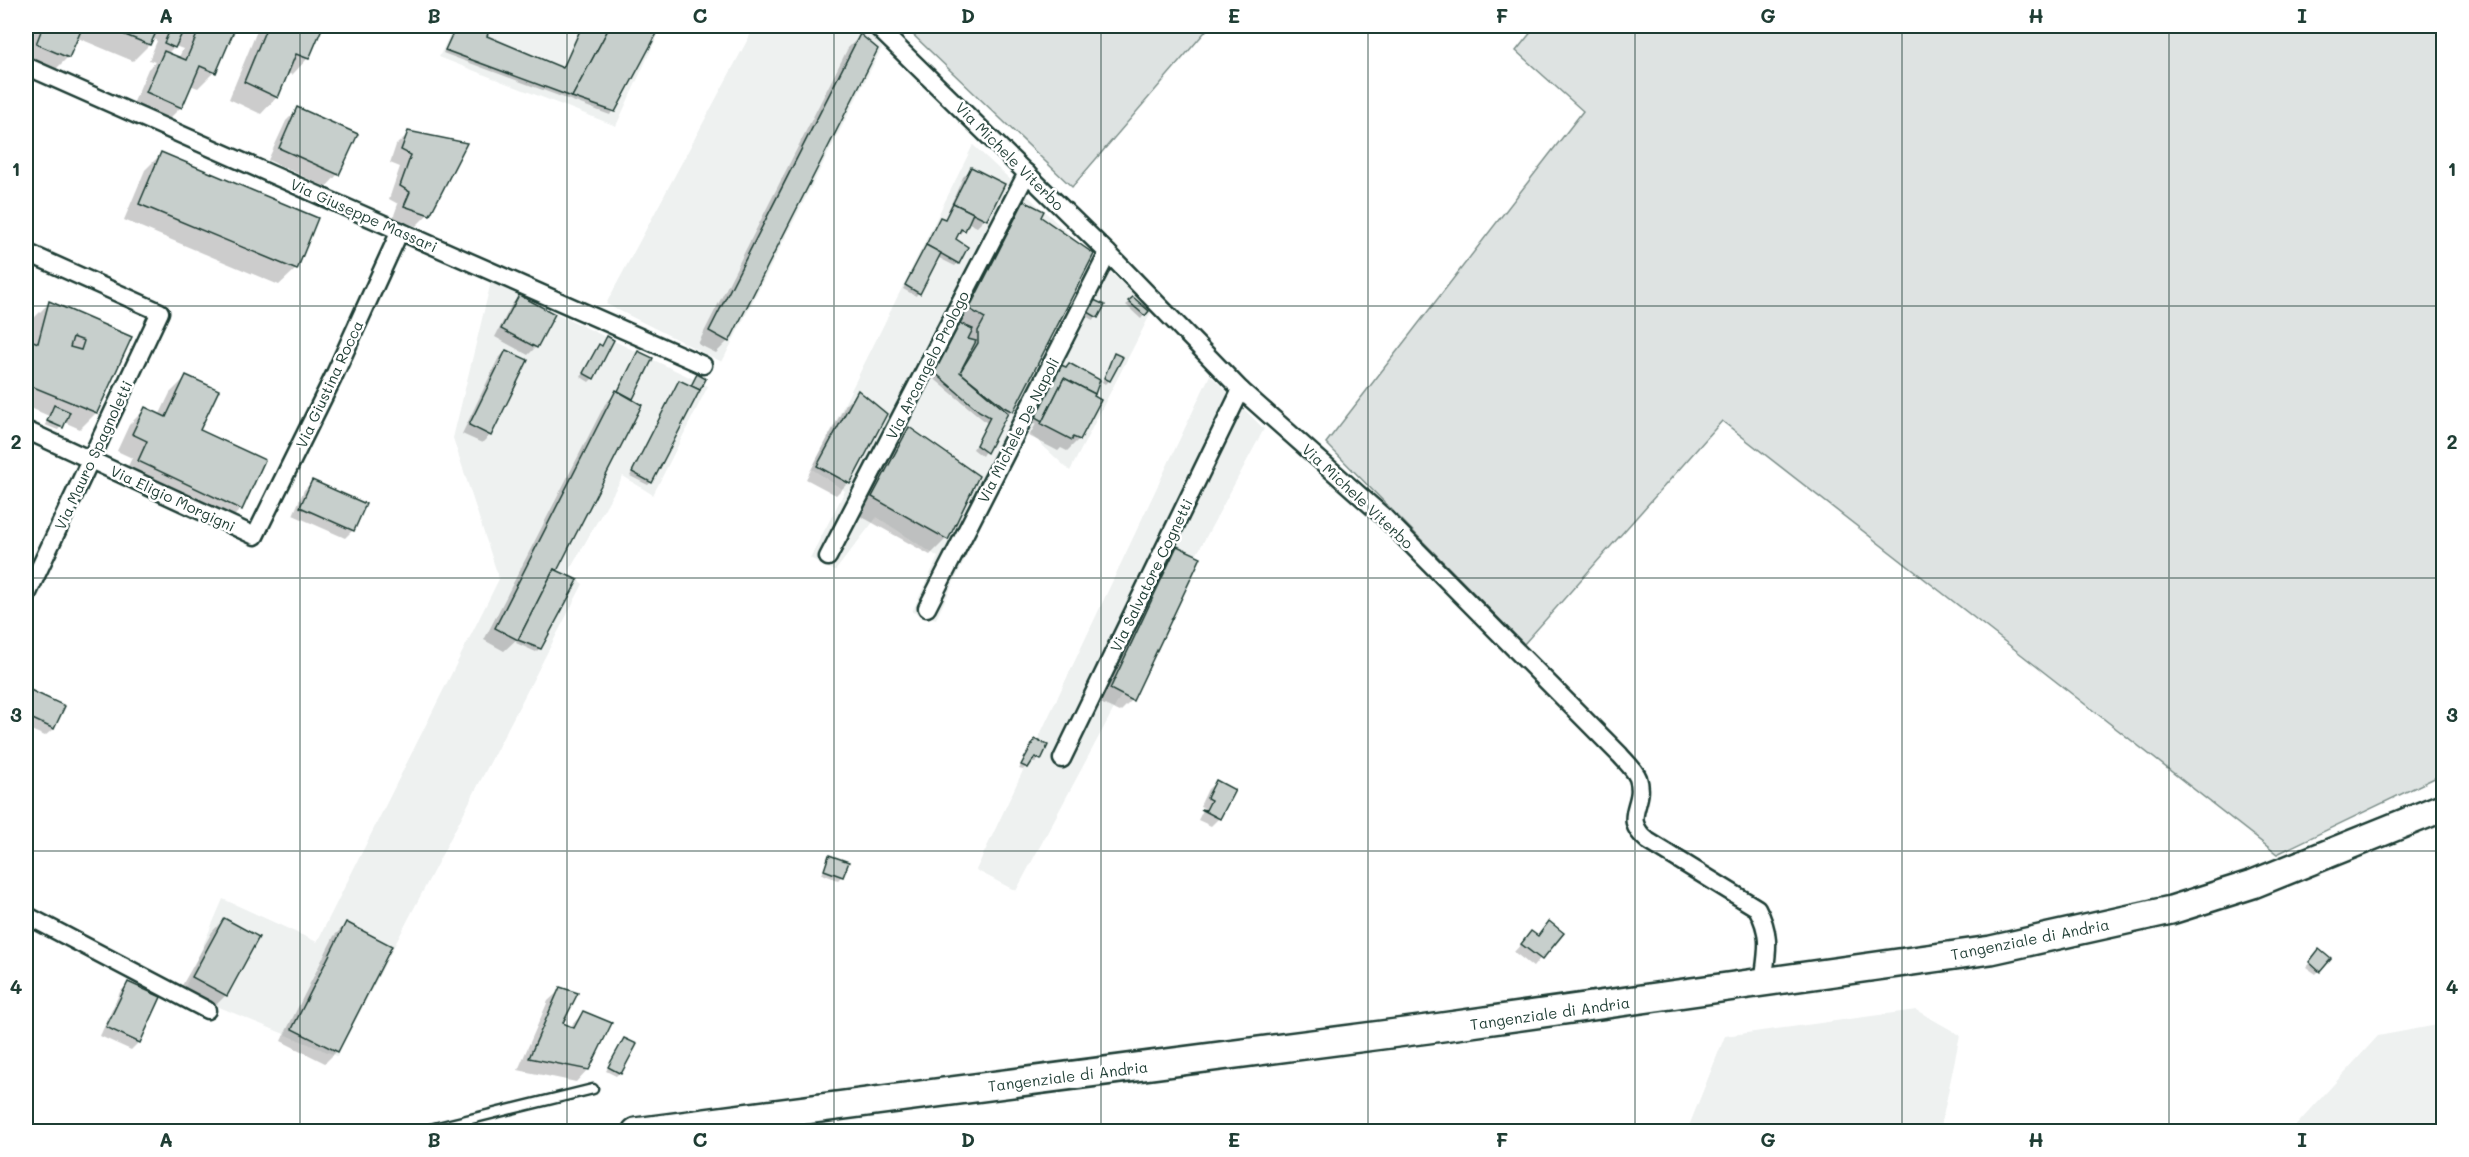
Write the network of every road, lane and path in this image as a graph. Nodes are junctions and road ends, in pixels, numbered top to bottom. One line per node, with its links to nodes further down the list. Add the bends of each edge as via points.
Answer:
1 (876, 26): 3 (street, Via Michele Viterbo)
2 (26, 66): 4 (street, Via Giuseppe Massari)
3 (1027, 173): 6 (street, Via Michele Viterbo); 12 (street, Via Arcangelo Prologo)
4 (400, 231): 7 (street, Via Giuseppe Massari); 11 (street, Via Giustina Rocca)
5 (26, 252): 10 (street, Via Mauro Spagnoletti, via 160,312)
6 (1108, 253): 8 (street, Via Michele Viterbo); 14 (street, Via Michele De Napoli)
7 (703, 365)
8 (1241, 390): 15 (street, Via Salvatore Cognetti); 18 (street, Via Michele Viterbo, via 1383,516 1620,755 1637,776 1637,831 1647,841 1757,908 1769,941)
9 (26, 430): 10 (street, Via Eligio Morgigni)
10 (92, 460): 11 (street, Via Eligio Morgigni); 13 (street, Via Mauro Spagnoletti)
11 (255, 536)
12 (828, 557)
13 (26, 597)
14 (927, 608)
15 (1062, 759)
16 (2437, 809): 18 (main road, Tangenziale di Andria, via 2253,884 2171,910 1991,950)
17 (26, 915): 19 (street)
18 (1763, 983): 22 (main road, Tangenziale di Andria)
19 (207, 1010)
20 (593, 1089): 21 (lane)
21 (418, 1131)
22 (636, 1131)

